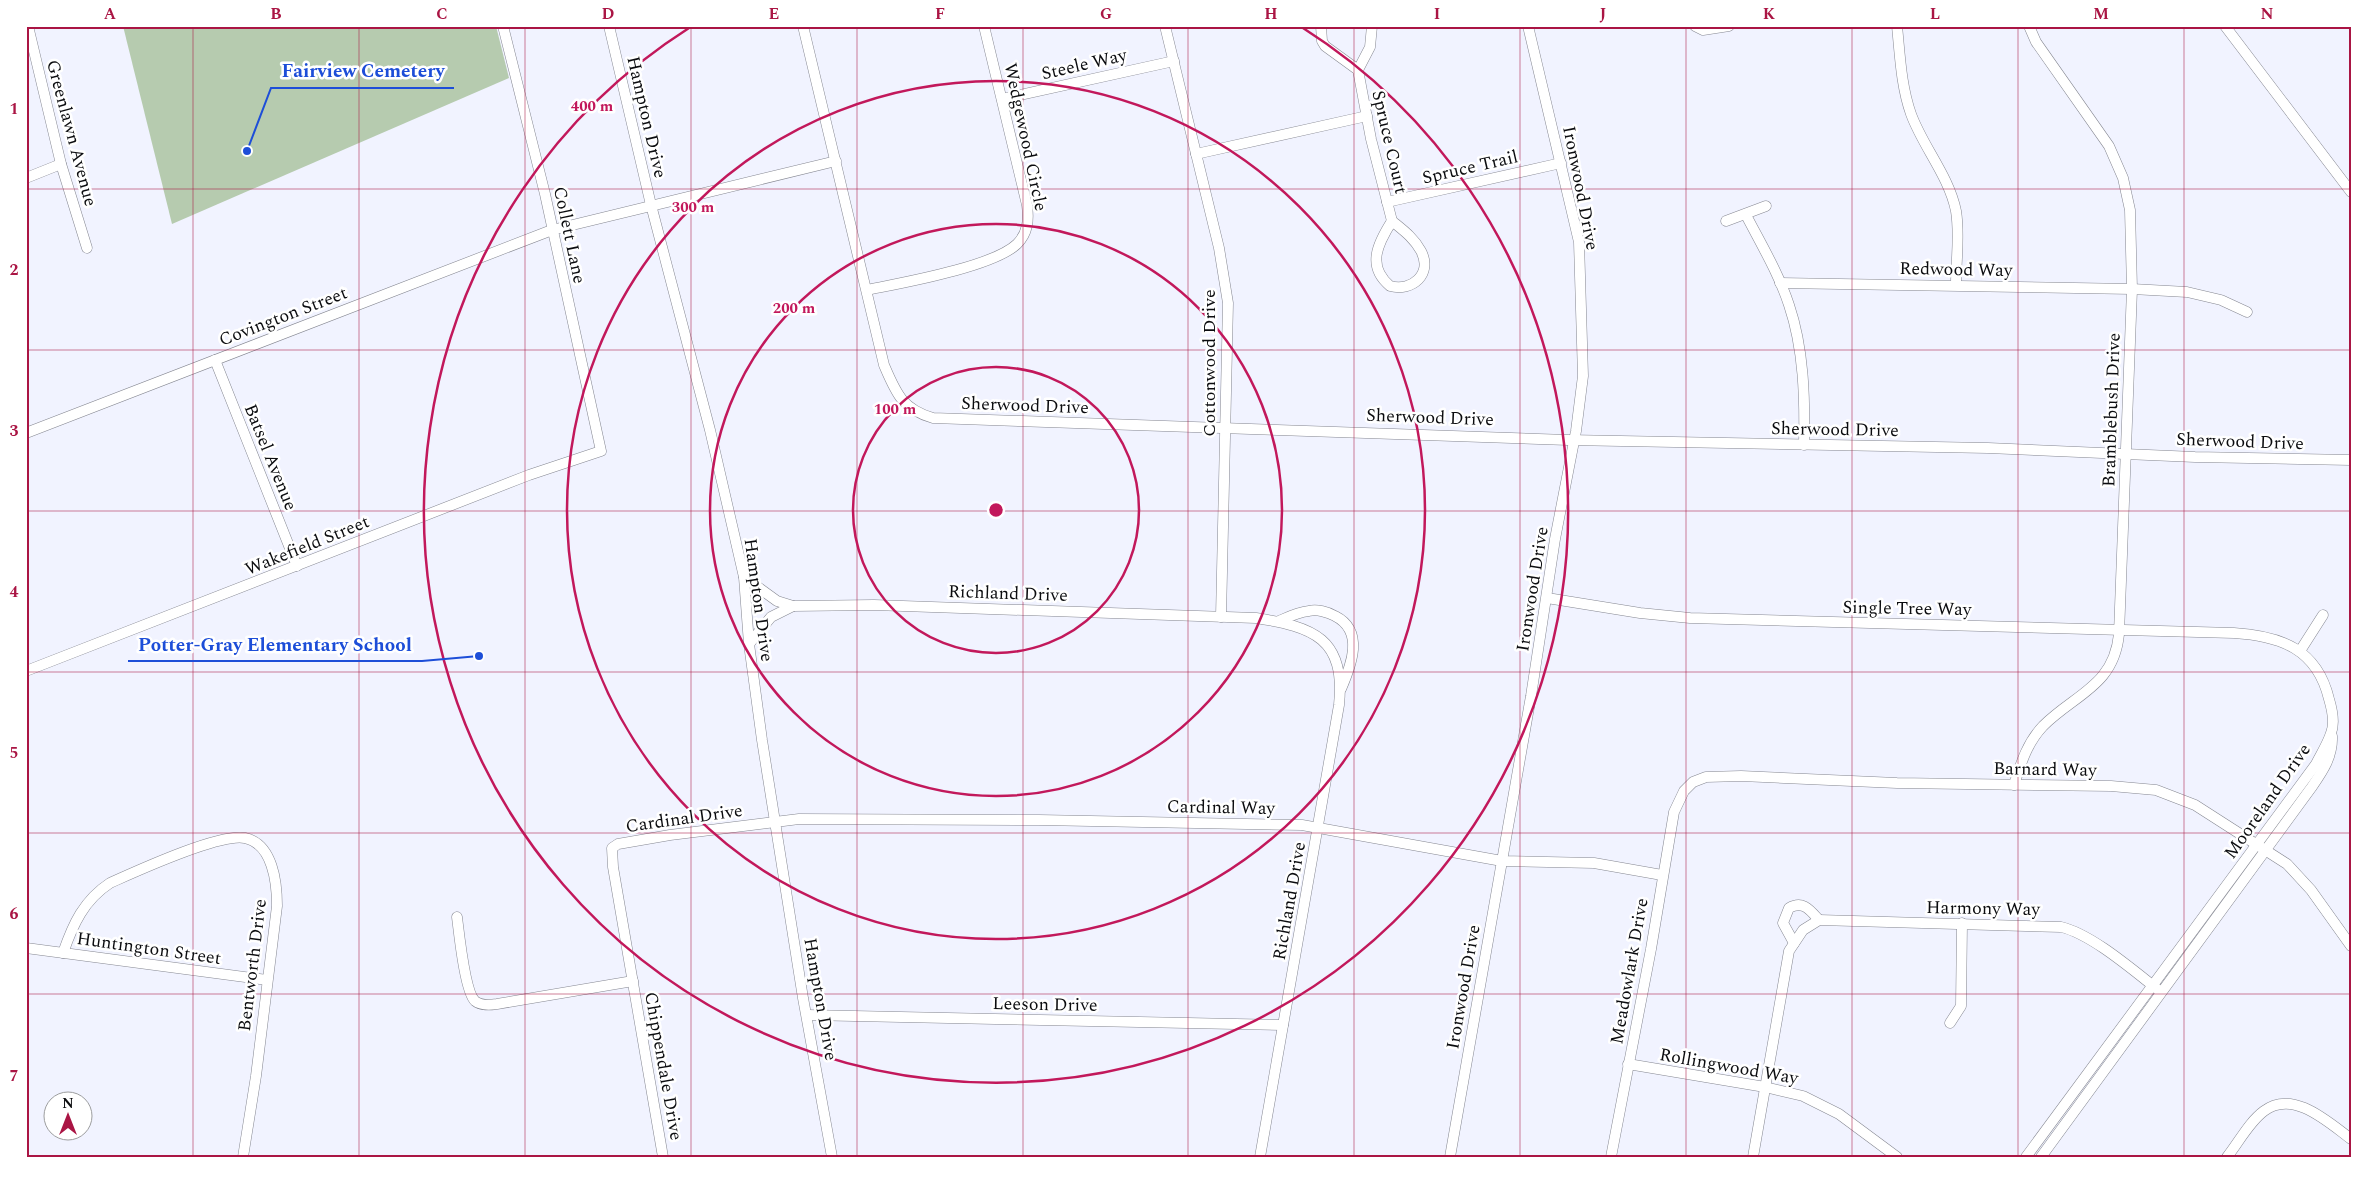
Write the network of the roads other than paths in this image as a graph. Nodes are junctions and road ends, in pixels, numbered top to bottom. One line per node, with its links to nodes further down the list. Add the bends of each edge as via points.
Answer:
1 (28, 26): 22 (street, Greenlawn Avenue)
2 (503, 26): 31 (street, Collett Lane)
3 (608, 26): 26 (street, Hampton Drive)
4 (802, 26): 20 (street, Sherwood Drive)
5 (984, 26): 17 (street, Wedgewood Circle)
6 (1165, 26): 15 (street, Cottonwood Drive)
7 (1321, 26): 16 (street, via 1325,46)
8 (1372, 26): 16 (street, via 1370,47)
9 (1528, 26): 21 (street, Ironwood Drive)
10 (1695, 26): 11 (street, via 1703,30)
11 (1729, 26)
12 (1897, 26): 34 (street, via 1901,70 1911,114 1956,211)
13 (2030, 26): 35 (street, Bramblebush Drive, via 2036,42 2117,162 2130,210)
14 (2225, 26): 24 (street)
15 (1174, 61): 17 (street, Steele Way); 19 (street, Cottonwood Drive)
16 (1358, 70): 18 (street, Spruce Court)
17 (1002, 99): 36 (street, Wedgewood Circle, via 1028,214 1028,226 1021,240 996,258 938,275)
18 (1367, 116): 19 (street); 25 (street, Spruce Court)
19 (1196, 154): 39 (street, Cottonwood Drive, via 1228,303)
20 (836, 161): 26 (street, Covington Street); 36 (street, Sherwood Drive)
21 (1561, 163): 25 (street, Spruce Trail); 41 (street, Ironwood Drive, via 1579,242 1583,369)
22 (61, 164): 23 (street); 32 (street, Greenlawn Avenue)
23 (26, 178)
24 (2351, 192)
25 (1387, 202): 30 (street, Spruce Court)
26 (651, 206): 31 (street, Covington Street); 47 (street, Hampton Drive)
27 (1766, 206): 28 (street)
28 (1746, 215): 29 (street); 33 (street)
29 (1726, 220)
30 (1392, 221): 30 (street, via 1376,251 1376,265 1390,286 1407,287 1416,283 1423,274 1424,259 1412,237)
31 (552, 230): 38 (street, Covington Street); 43 (street, Collett Lane)
32 (87, 248)
33 (1780, 283): 34 (street, Redwood Way); 42 (street, via 1792,316 1798,348)
34 (1956, 284): 35 (street, Redwood Way)
35 (2132, 289): 37 (street, Redwood Way, via 2187,292 2220,300); 44 (street, Bramblebush Drive)
36 (866, 290): 39 (street, Sherwood Drive, via 889,378 899,398 921,414 962,420)
37 (2247, 312)
38 (215, 360): 40 (street, Covington Street); 46 (street, Batsel Avenue)
39 (1226, 427): 41 (street, Sherwood Drive); 51 (street, Cottonwood Drive)
40 (26, 433)
41 (1575, 440): 42 (street, Sherwood Drive); 48 (street, Ironwood Drive)
42 (1804, 445): 44 (street, Sherwood Drive)
43 (601, 451): 46 (street, Wakefield Street, via 529,475)
44 (2126, 454): 45 (street, Sherwood Drive); 53 (street, Bramblebush Drive)
45 (2351, 460)
46 (297, 566): 57 (street, Wakefield Street)
47 (744, 577): 49 (street, Richland Drive, via 777,601); 55 (street, Hampton Drive)
48 (1546, 598): 53 (street, Single Tree Way, via 1699,619); 64 (street, Ironwood Drive)
49 (794, 606): 51 (street, Richland Drive, via 865,605); 55 (street, Richland Drive, via 771,617)
50 (2324, 615): 56 (street)
51 (1221, 617): 52 (street, Richland Drive)
52 (1279, 621): 58 (street, Richland Drive, via 1314,633 1332,652 1337,664); 58 (street, via 1309,610 1331,614 1345,624 1352,636 1354,649)
53 (2119, 630): 54 (street, Single Tree Way, via 2228,632); 59 (street, Bramblebush Drive, via 2116,652 2104,675 2036,735 2023,756)
54 (2268, 637): 56 (street, Mooreland Drive)
55 (749, 644): 61 (street, Hampton Drive)
56 (2300, 651): 63 (street, Mooreland Drive, via 2322,679 2330,701 2331,751 2323,769)
57 (26, 671)
58 (1340, 692): 62 (street, Richland Drive)
59 (2014, 784): 60 (street, Barnard Way, via 1722,776 1700,780); 63 (street, Barnard Way, via 2112,786 2170,793)
60 (1683, 792): 65 (street, Meadowlark Drive, via 1674,812)
61 (775, 821): 62 (street, Cardinal Way, via 1039,820); 74 (street, Cardinal Drive, via 670,835 613,847 613,867); 77 (street, Hampton Drive)
62 (1318, 827): 64 (street, Cardinal Way); 79 (street, Richland Drive)
63 (2262, 847): 70 (street, Barnard Way, via 2303,880); 75 (street, Mooreland Drive); 76 (street, Mooreland Drive)
64 (1502, 861): 65 (street, Cardinal Way, via 1594,863); 87 (street, Ironwood Drive)
65 (1662, 875): 80 (street, Meadowlark Drive)
66 (456, 917): 74 (street, via 469,990 475,1001 481,1004)
67 (1819, 920): 68 (street, Harmony Way); 69 (street, via 1803,930); 69 (street, via 1806,906 1789,908 1783,922)
68 (1962, 924): 75 (street, Harmony Way, via 2070,928 2092,940); 78 (street, via 1960,1006)
69 (1794, 942): 81 (street, via 1788,954)
70 (2351, 946)
71 (26, 948): 72 (street, Huntington Street)
72 (63, 953): 73 (street, Huntington Street); 73 (street, Bentworth Drive, via 83,907 110,882 211,843 245,838 262,849 276,880)
73 (267, 980): 83 (street, Bentworth Drive)
74 (633, 981): 84 (street, Chippendale Drive)
75 (2152, 985): 76 (street, Harmony Way); 91 (street, Mooreland Drive)
76 (2161, 992): 92 (street, Mooreland Drive)
77 (807, 1015): 79 (street, Leeson Drive); 85 (street, Hampton Drive)
78 (1950, 1023)
79 (1283, 1025): 86 (street, Richland Drive)
80 (1628, 1064): 81 (street, Rollingwood Way); 88 (street, Meadowlark Drive)
81 (1765, 1087): 89 (street); 90 (street, Rollingwood Way, via 1803,1096 1827,1107)
82 (2351, 1139): 93 (street, via 2309,1110 2290,1103 2280,1104 2271,1106 2257,1118)
83 (243, 1157)
84 (663, 1157)
85 (832, 1157)
86 (1260, 1157)
87 (1450, 1157)
88 (1611, 1157)
89 (1753, 1157)
90 (1896, 1157)
91 (2026, 1157)
92 (2041, 1157)
93 (2227, 1157)

